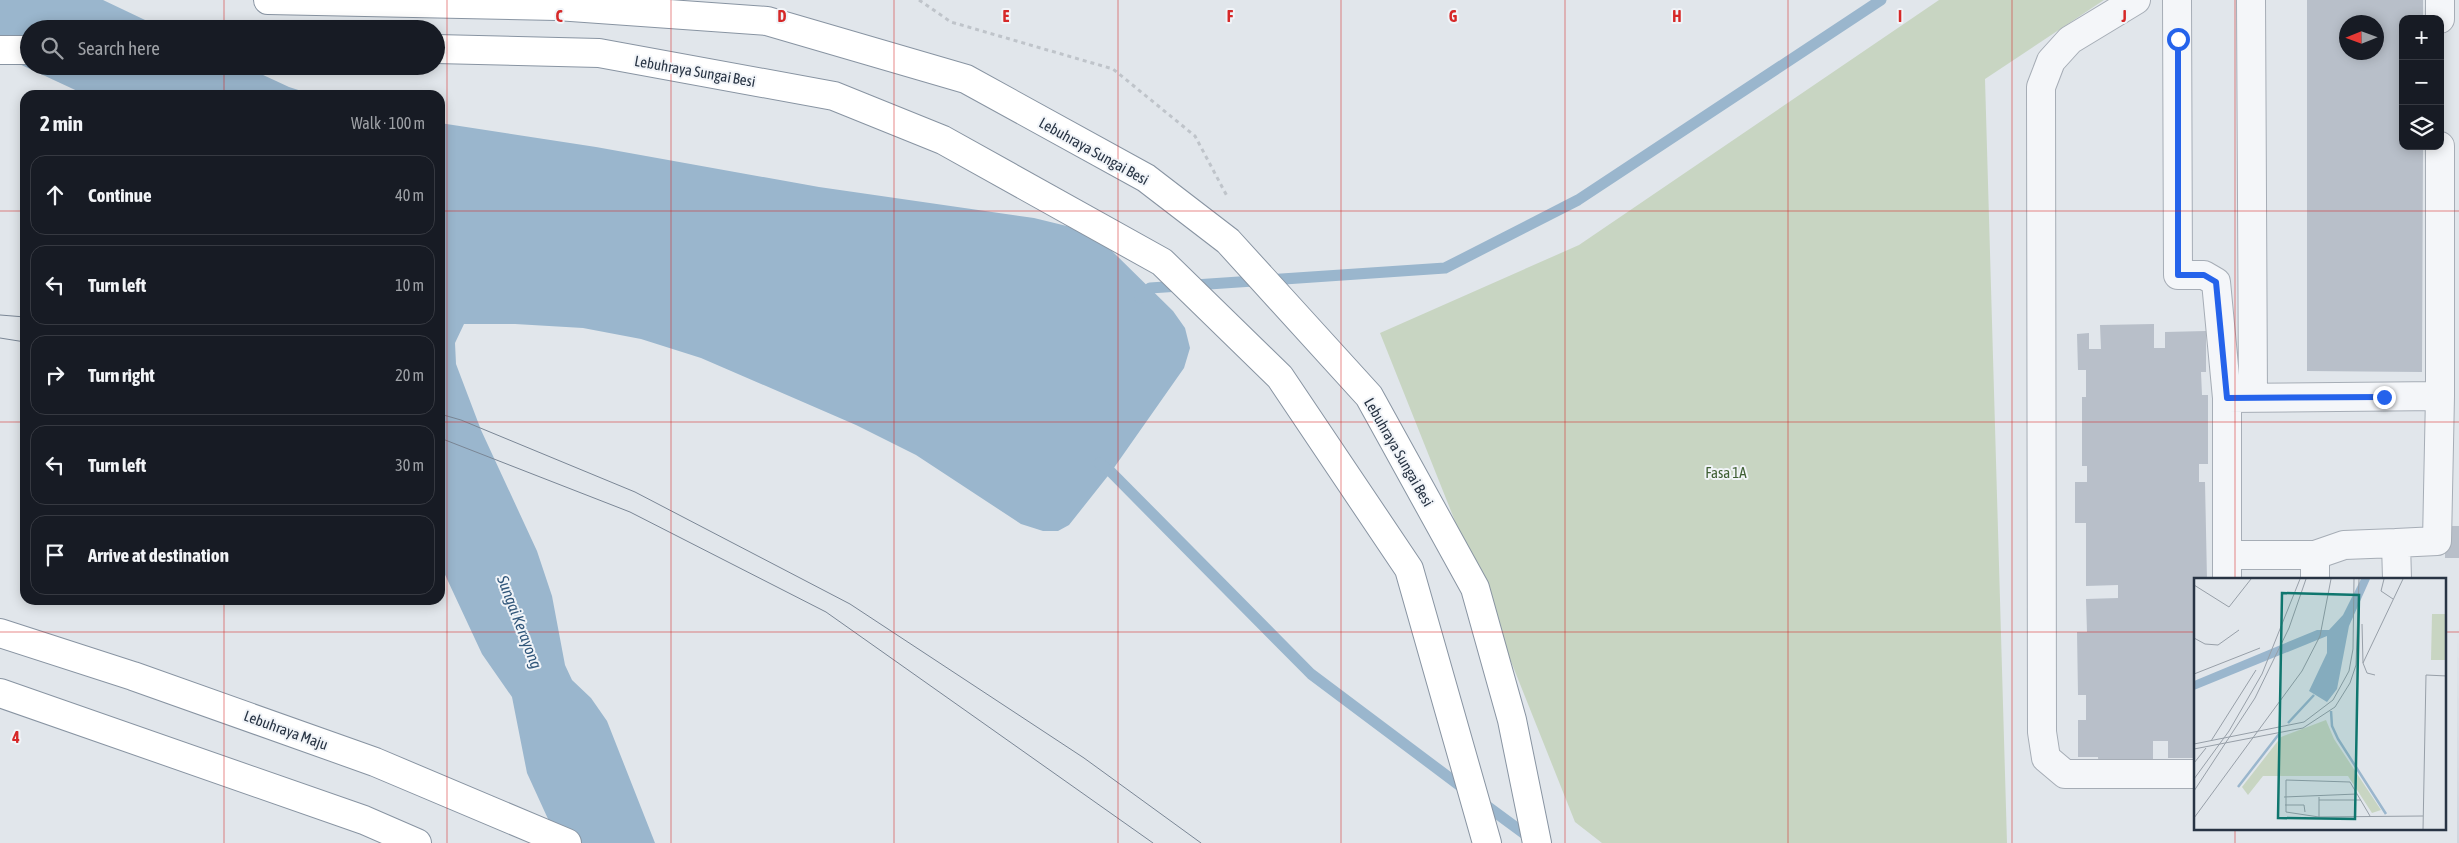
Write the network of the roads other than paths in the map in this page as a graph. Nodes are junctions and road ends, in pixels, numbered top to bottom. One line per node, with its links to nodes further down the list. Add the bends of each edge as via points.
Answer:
1 (268, 0): 23 (highway, Lebuhraya Sungai Besi, via 557,6 768,21 966,79 1146,178 1228,241 1369,396 1475,588 1512,720)
2 (2136, 0): 19 (lane, via 2070,40 2051,61 2041,88 2042,732 2046,758 2064,774)
3 (2177, 0): 12 (lane, via 2178,275 2204,275 2216,282)
4 (2252, 0): 12 (lane)
5 (2440, 0): 6 (lane)
6 (2440, 15)
7 (445, 49): 22 (highway, Lebuhraya Sungai Besi, via 599,53 834,96 943,140 1162,262 1280,377 1409,569)
8 (0, 50): 9 (highway)
9 (20, 50)
10 (2440, 150): 11 (lane)
11 (2440, 396): 12 (lane); 13 (lane, via 2437,541)
12 (2240, 398): 14 (lane)
13 (2396, 543): 15 (lane, via 2344,545); 16 (lane)
14 (2226, 567): 15 (lane)
15 (2315, 567)
16 (2396, 578)
17 (0, 633): 21 (highway, Lebuhraya Maju, via 133,676 375,762)
18 (0, 693): 20 (highway, via 364,820)
19 (2194, 774)
20 (417, 843)
21 (566, 843)
22 (1487, 843)
23 (1537, 843)

